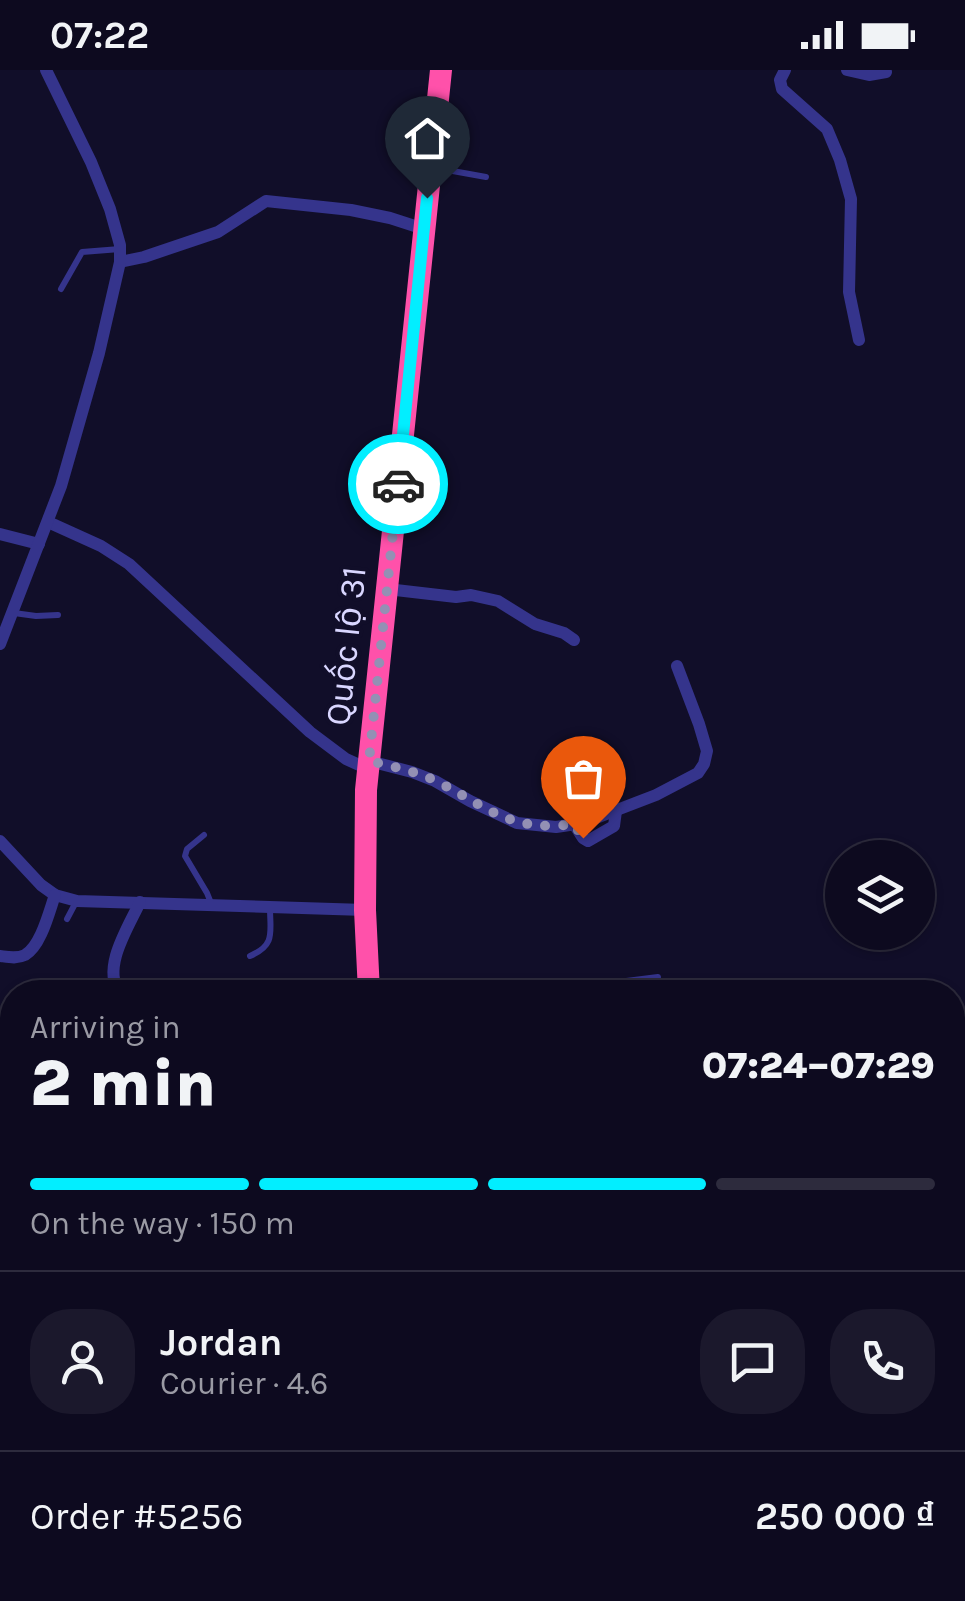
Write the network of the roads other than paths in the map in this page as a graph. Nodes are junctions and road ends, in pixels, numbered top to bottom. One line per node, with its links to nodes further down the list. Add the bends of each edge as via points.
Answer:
1 (46, 70): 9 (street, via 110,209)
2 (441, 70): 6 (highway, Quốc lộ 31)
3 (785, 70): 11 (street, via 782,89 827,128 847,186 849,292)
4 (847, 70): 5 (street)
5 (886, 72)
6 (430, 166): 7 (lane); 8 (highway, Quốc lộ 31)
7 (486, 177)
8 (424, 229): 9 (street, via 351,210 266,201 218,232 144,257); 15 (highway, Quốc lộ 31)
9 (120, 256): 10 (lane, via 82,252); 12 (street, via 83,412)
10 (61, 290)
11 (860, 340)
12 (48, 522): 14 (street); 21 (street, via 129,564 310,732 346,759)
13 (0, 534): 14 (street)
14 (38, 544): 16 (street)
15 (386, 589): 18 (street, via 498,601); 21 (highway, Quốc lộ 31)
16 (12, 612): 17 (lane); 19 (street)
17 (58, 615)
18 (574, 640)
19 (0, 644)
20 (677, 666): 21 (street, via 700,724 704,764 682,782 616,811 556,827 518,824 435,781)
21 (368, 765): 29 (highway, Quốc lộ 31)
22 (204, 835): 27 (lane, via 185,856)
23 (0, 840): 24 (street)
24 (54, 895): 25 (street); 31 (street, via 30,952)
25 (76, 901): 26 (street); 30 (lane)
26 (140, 902): 27 (street); 34 (street)
27 (212, 904): 28 (street)
28 (270, 906): 29 (street); 32 (lane, via 268,945)
29 (365, 910): 35 (highway, Quốc lộ 31)
30 (67, 920)
31 (0, 956)
32 (250, 956)
33 (658, 977): 36 (lane)
34 (113, 980)
35 (368, 980)
36 (634, 980)

